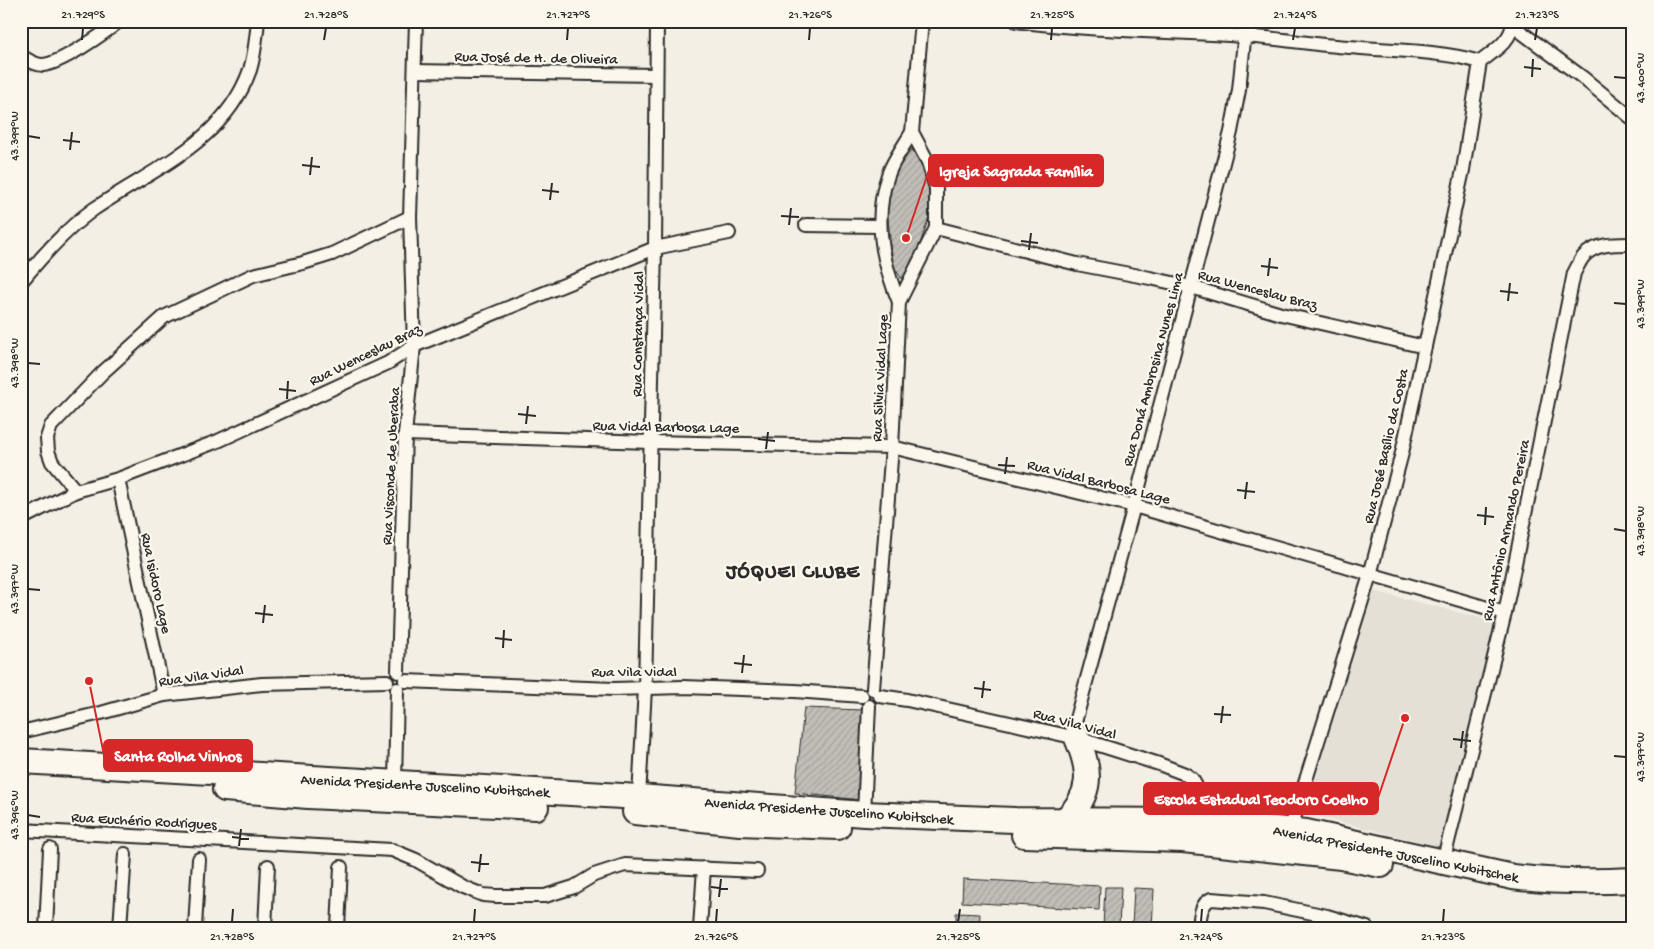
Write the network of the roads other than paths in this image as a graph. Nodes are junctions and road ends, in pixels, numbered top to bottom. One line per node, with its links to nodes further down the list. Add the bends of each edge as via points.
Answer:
1 (119, 21): 10 (street, via 53,63 42,65)
2 (258, 21): 23 (street, via 250,69 241,91 209,133 190,149 75,224)
3 (416, 21): 12 (street, Rua Visconde de Uberaba)
4 (657, 21): 13 (street, Rua Constança Vidal)
5 (922, 21): 15 (street)
6 (1016, 21): 9 (street)
7 (1246, 21): 9 (street, Rua Doná Ambrosina Nunes Lima)
8 (1513, 24): 11 (street, via 1500,46); 14 (street)
9 (1245, 36): 11 (street, via 1442,54); 24 (street, Rua Doná Ambrosina Nunes Lima, via 1231,132)
10 (21, 56)
11 (1480, 62): 27 (street, Rua José Basílio da Costa, via 1463,170)
12 (415, 71): 13 (street, Rua José de H. de Oliveira); 16 (street, Rua Visconde de Uberaba)
13 (656, 75): 22 (street, Rua Constança Vidal)
14 (1633, 118)
15 (912, 132): 18 (street, via 888,174); 19 (street, Rua Silvia Vidal Lage, via 928,162 936,188)
16 (410, 217): 26 (street, Rua Visconde de Uberaba); 32 (street, via 332,254 254,275 164,316 51,426 47,438 52,462)
17 (806, 225): 18 (street)
18 (879, 226): 25 (street)
19 (936, 228): 24 (street, Rua Wenceslau Braz, via 1077,264); 25 (street, Rua Silvia Vidal Lage)
20 (729, 233): 22 (street, Rua Wenceslau Braz)
21 (1633, 244): 36 (street, Rua Antônio Armando Pereira, via 1596,247 1584,256 1574,273)
22 (655, 248): 26 (street, Rua Wenceslau Braz); 29 (street, Rua Constança Vidal)
23 (21, 282)
24 (1191, 287): 27 (street, Rua Wenceslau Braz, via 1281,314); 33 (street, Rua Doná Ambrosina Nunes Lima)
25 (899, 302): 30 (street, Rua Silvia Vidal Lage)
26 (414, 346): 28 (street, Rua Visconde de Uberaba); 31 (street, Rua Wenceslau Braz, via 388,363 218,441)
27 (1425, 347): 35 (street, Rua José Basílio da Costa, via 1402,453)
28 (405, 434): 29 (street, Rua Vidal Barbosa Lage); 37 (street, Rua Visconde de Uberaba)
29 (650, 442): 30 (street, Rua Vidal Barbosa Lage); 38 (street, Rua Constança Vidal)
30 (892, 447): 33 (street, Rua Vidal Barbosa Lage); 40 (street, Rua Silvia Vidal Lage)
31 (118, 479): 32 (street, Rua Wenceslau Braz); 39 (street, Rua Isidoro Lage)
32 (76, 491): 34 (street, Rua Wenceslau Braz)
33 (1134, 506): 35 (street, Rua Vidal Barbosa Lage); 42 (street, Rua Doná Ambrosina Nunes Lima)
34 (21, 519)
35 (1370, 574): 36 (street, Rua Vidal Barbosa Lage); 51 (street, Rua José Basílio da Costa)
36 (1505, 612): 57 (street, Rua Antônio Armando Pereira)
37 (400, 680): 38 (street, Rua Vila Vidal); 39 (street, Rua Vila Vidal, via 392,672 387,681 262,684); 45 (street, Rua Visconde de Uberaba)
38 (646, 688): 40 (street, Rua Vila Vidal, via 785,691); 46 (street, Rua Constança Vidal)
39 (164, 695): 41 (street, Rua Vila Vidal)
40 (871, 697): 42 (street, Rua Vila Vidal, via 907,700); 47 (street, Rua Silvia Vidal Lage)
41 (22, 733)
42 (1074, 737): 48 (highway, via 1088,767 1086,789 1076,810); 49 (street, Rua Vila Vidal, via 1159,764 1192,779 1198,794)
43 (21, 761): 45 (highway, Avenida Presidente Juscelino Kubitschek)
44 (21, 772): 52 (highway, Avenida Presidente Juscelino Kubitschek, via 308,796 636,812 740,824)
45 (395, 783): 46 (highway, Avenida Presidente Juscelino Kubitschek)
46 (639, 797): 47 (highway, Avenida Presidente Juscelino Kubitschek)
47 (864, 814): 48 (highway, Avenida Presidente Juscelino Kubitschek)
48 (1065, 820): 49 (highway, Avenida Presidente Juscelino Kubitschek)
49 (1198, 821): 51 (highway, Avenida Presidente Juscelino Kubitschek); 52 (street); 53 (highway)
50 (21, 830): 60 (street, Rua Euchério Rodrigues, via 392,850 463,887 496,896 545,896 625,865)
51 (1290, 831): 57 (highway, Avenida Presidente Juscelino Kubitschek)
52 (1184, 840): 53 (highway, Avenida Presidente Juscelino Kubitschek)
53 (1213, 843): 63 (highway, Avenida Presidente Juscelino Kubitschek, via 1341,857 1510,890)
54 (50, 848): 64 (street)
55 (125, 854): 65 (street)
56 (199, 859): 66 (street)
57 (1443, 862): 62 (highway, Avenida Presidente Juscelino Kubitschek, via 1542,881)
58 (268, 866): 67 (street)
59 (341, 867): 68 (street)
60 (704, 868): 61 (street, Rua Euchério Rodrigues); 69 (street)
61 (757, 871)
62 (1633, 880)
63 (1633, 896)
64 (46, 928)
65 (120, 928)
66 (195, 928)
67 (265, 928)
68 (338, 928)
69 (700, 928)
70 (1200, 928): 71 (street, via 1202,910 1206,901 1211,899 1264,903)
71 (1367, 928)

